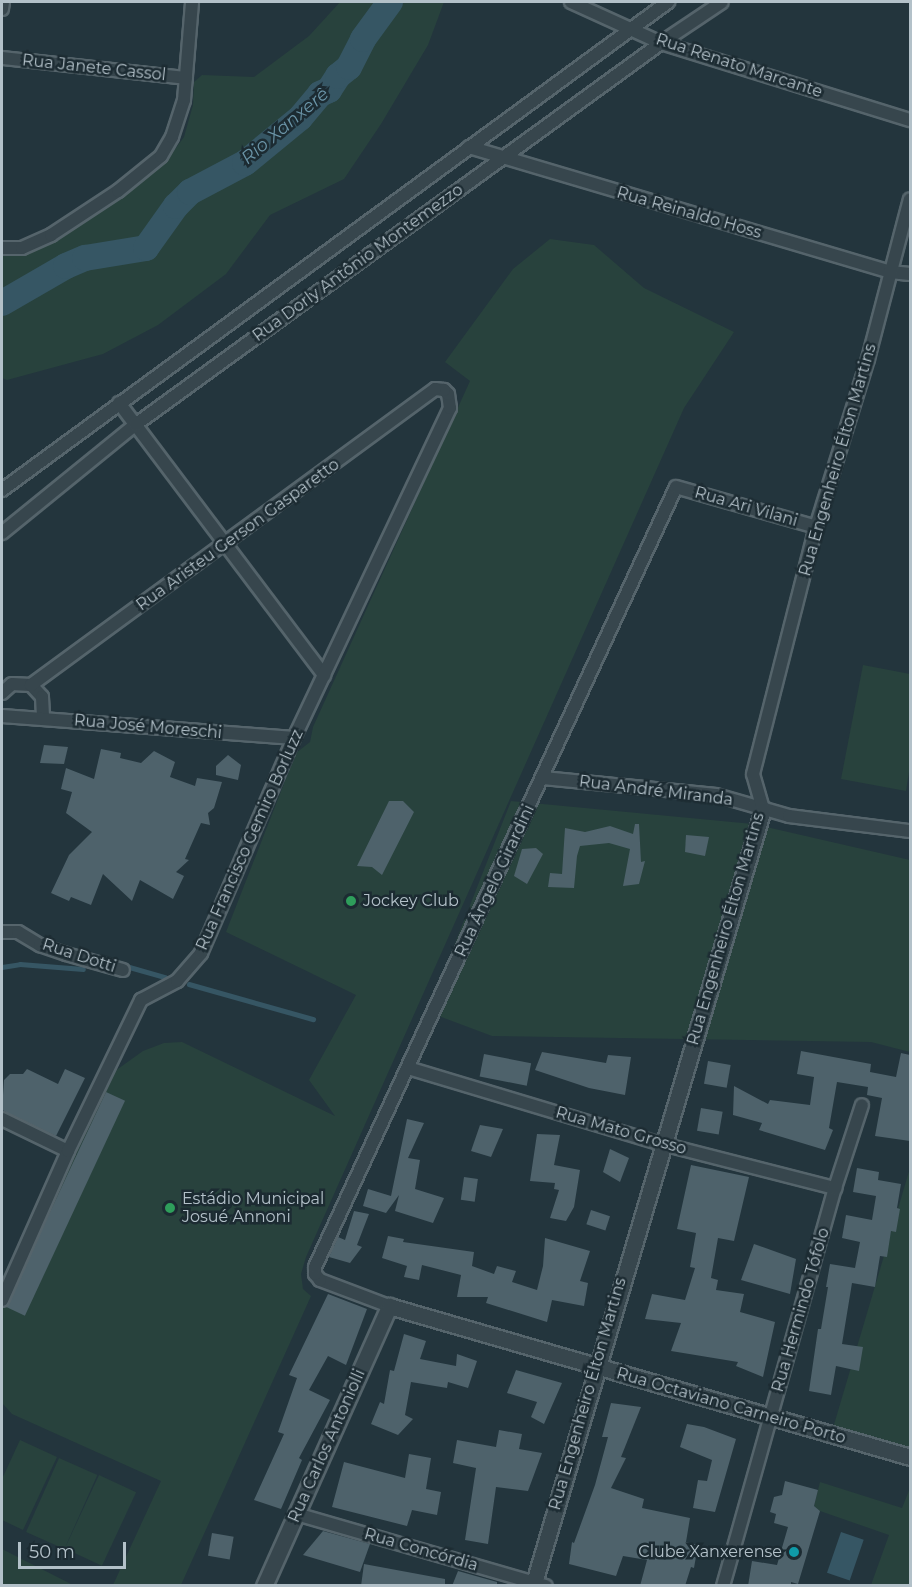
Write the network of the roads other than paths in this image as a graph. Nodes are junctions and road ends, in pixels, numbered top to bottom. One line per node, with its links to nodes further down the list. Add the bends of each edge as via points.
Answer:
1 (3, 2): 6 (street)
2 (192, 2): 10 (street)
3 (571, 2): 7 (street, Rua Renato Marcante)
4 (668, 2): 7 (street, Rua Dorly Antônio Montemezzo)
5 (722, 2): 8 (street, Rua Dorly Antônio Montemezzo)
6 (2, 9)
7 (630, 29): 8 (street, Rua Renato Marcante); 12 (street, Rua Dorly Antônio Montemezzo)
8 (661, 43): 11 (street, Rua Renato Marcante); 13 (street, Rua Dorly Antônio Montemezzo)
9 (2, 58): 10 (street, Rua Janete Cassol)
10 (186, 78): 15 (street, via 180,116 161,156 51,235 22,248)
11 (910, 120)
12 (469, 147): 13 (street, Rua Reinaldo Hoss); 19 (street, Rua Dorly Antônio Montemezzo)
13 (503, 158): 16 (street, Rua Reinaldo Hoss); 20 (street, Rua Dorly Antônio Montemezzo)
14 (910, 200): 16 (street, Rua Engenheiro Élton Martins)
15 (2, 248)
16 (890, 272): 17 (street, Rua Reinaldo Hoss); 23 (street, Rua Engenheiro Élton Martins)
17 (910, 274)
18 (444, 390): 25 (street, Rua Aristeu Gerson Gasparetto, via 435,389); 26 (street, Rua Francisco Gemiro Borluzz, via 450,408)
19 (119, 403): 20 (street); 22 (street, Rua Dorly Antônio Montemezzo)
20 (135, 424): 24 (street, Rua Dorly Antônio Montemezzo); 25 (street)
21 (676, 487): 23 (street, Rua Ari Vilani); 32 (street, Rua Ângelo Girardini)
22 (2, 490)
23 (816, 527): 33 (street, Rua Engenheiro Élton Martins, via 753,774)
24 (2, 533)
25 (226, 544): 26 (street); 27 (street, Rua Aristeu Gerson Gasparetto)
26 (324, 675): 31 (street, Rua Francisco Gemiro Borluzz)
27 (31, 685): 28 (street, via 12,684); 30 (street, via 42,698)
28 (2, 693)
29 (2, 716): 30 (street, Rua José Moreschi)
30 (43, 719): 31 (street, Rua José Moreschi)
31 (294, 738): 41 (street, Rua Francisco Gemiro Borluzz, via 201,953 177,981 141,1000)
32 (543, 778): 33 (street, Rua André Miranda, via 716,795); 37 (street, Rua Ângelo Girardini)
33 (763, 810): 34 (street, Rua André Miranda); 40 (street, Rua Engenheiro Élton Martins)
34 (910, 831)
35 (2, 932): 36 (street, Rua Dotti, via 18,932 57,951)
36 (123, 970)
37 (408, 1068): 40 (street, Rua Mato Grosso); 43 (street, Rua Ângelo Girardini, via 315,1267)
38 (862, 1105): 42 (street, Rua Hermindo Tófolo)
39 (2, 1119): 41 (street)
40 (662, 1144): 42 (street, Rua Mato Grosso); 46 (street, Rua Engenheiro Élton Martins)
41 (68, 1151): 44 (street, Rua Francisco Gemiro Borluzz)
42 (835, 1188): 47 (street, Rua Hermindo Tófolo)
43 (315, 1275): 45 (street, Rua Octaviano Carneiro Porto)
44 (2, 1300)
45 (389, 1306): 46 (street, Rua Octaviano Carneiro Porto); 49 (street, Rua Carlos Antoniolli)
46 (595, 1368): 47 (street, Rua Octaviano Carneiro Porto); 50 (street, Rua Engenheiro Élton Martins)
47 (772, 1417): 48 (street, Rua Octaviano Carneiro Porto); 52 (street, Rua Hermindo Tófolo)
48 (910, 1457)
49 (296, 1515): 50 (street, Rua Concórdia); 51 (street, Rua Carlos Antoniolli)
50 (538, 1584)
51 (264, 1586)
52 (723, 1586)

